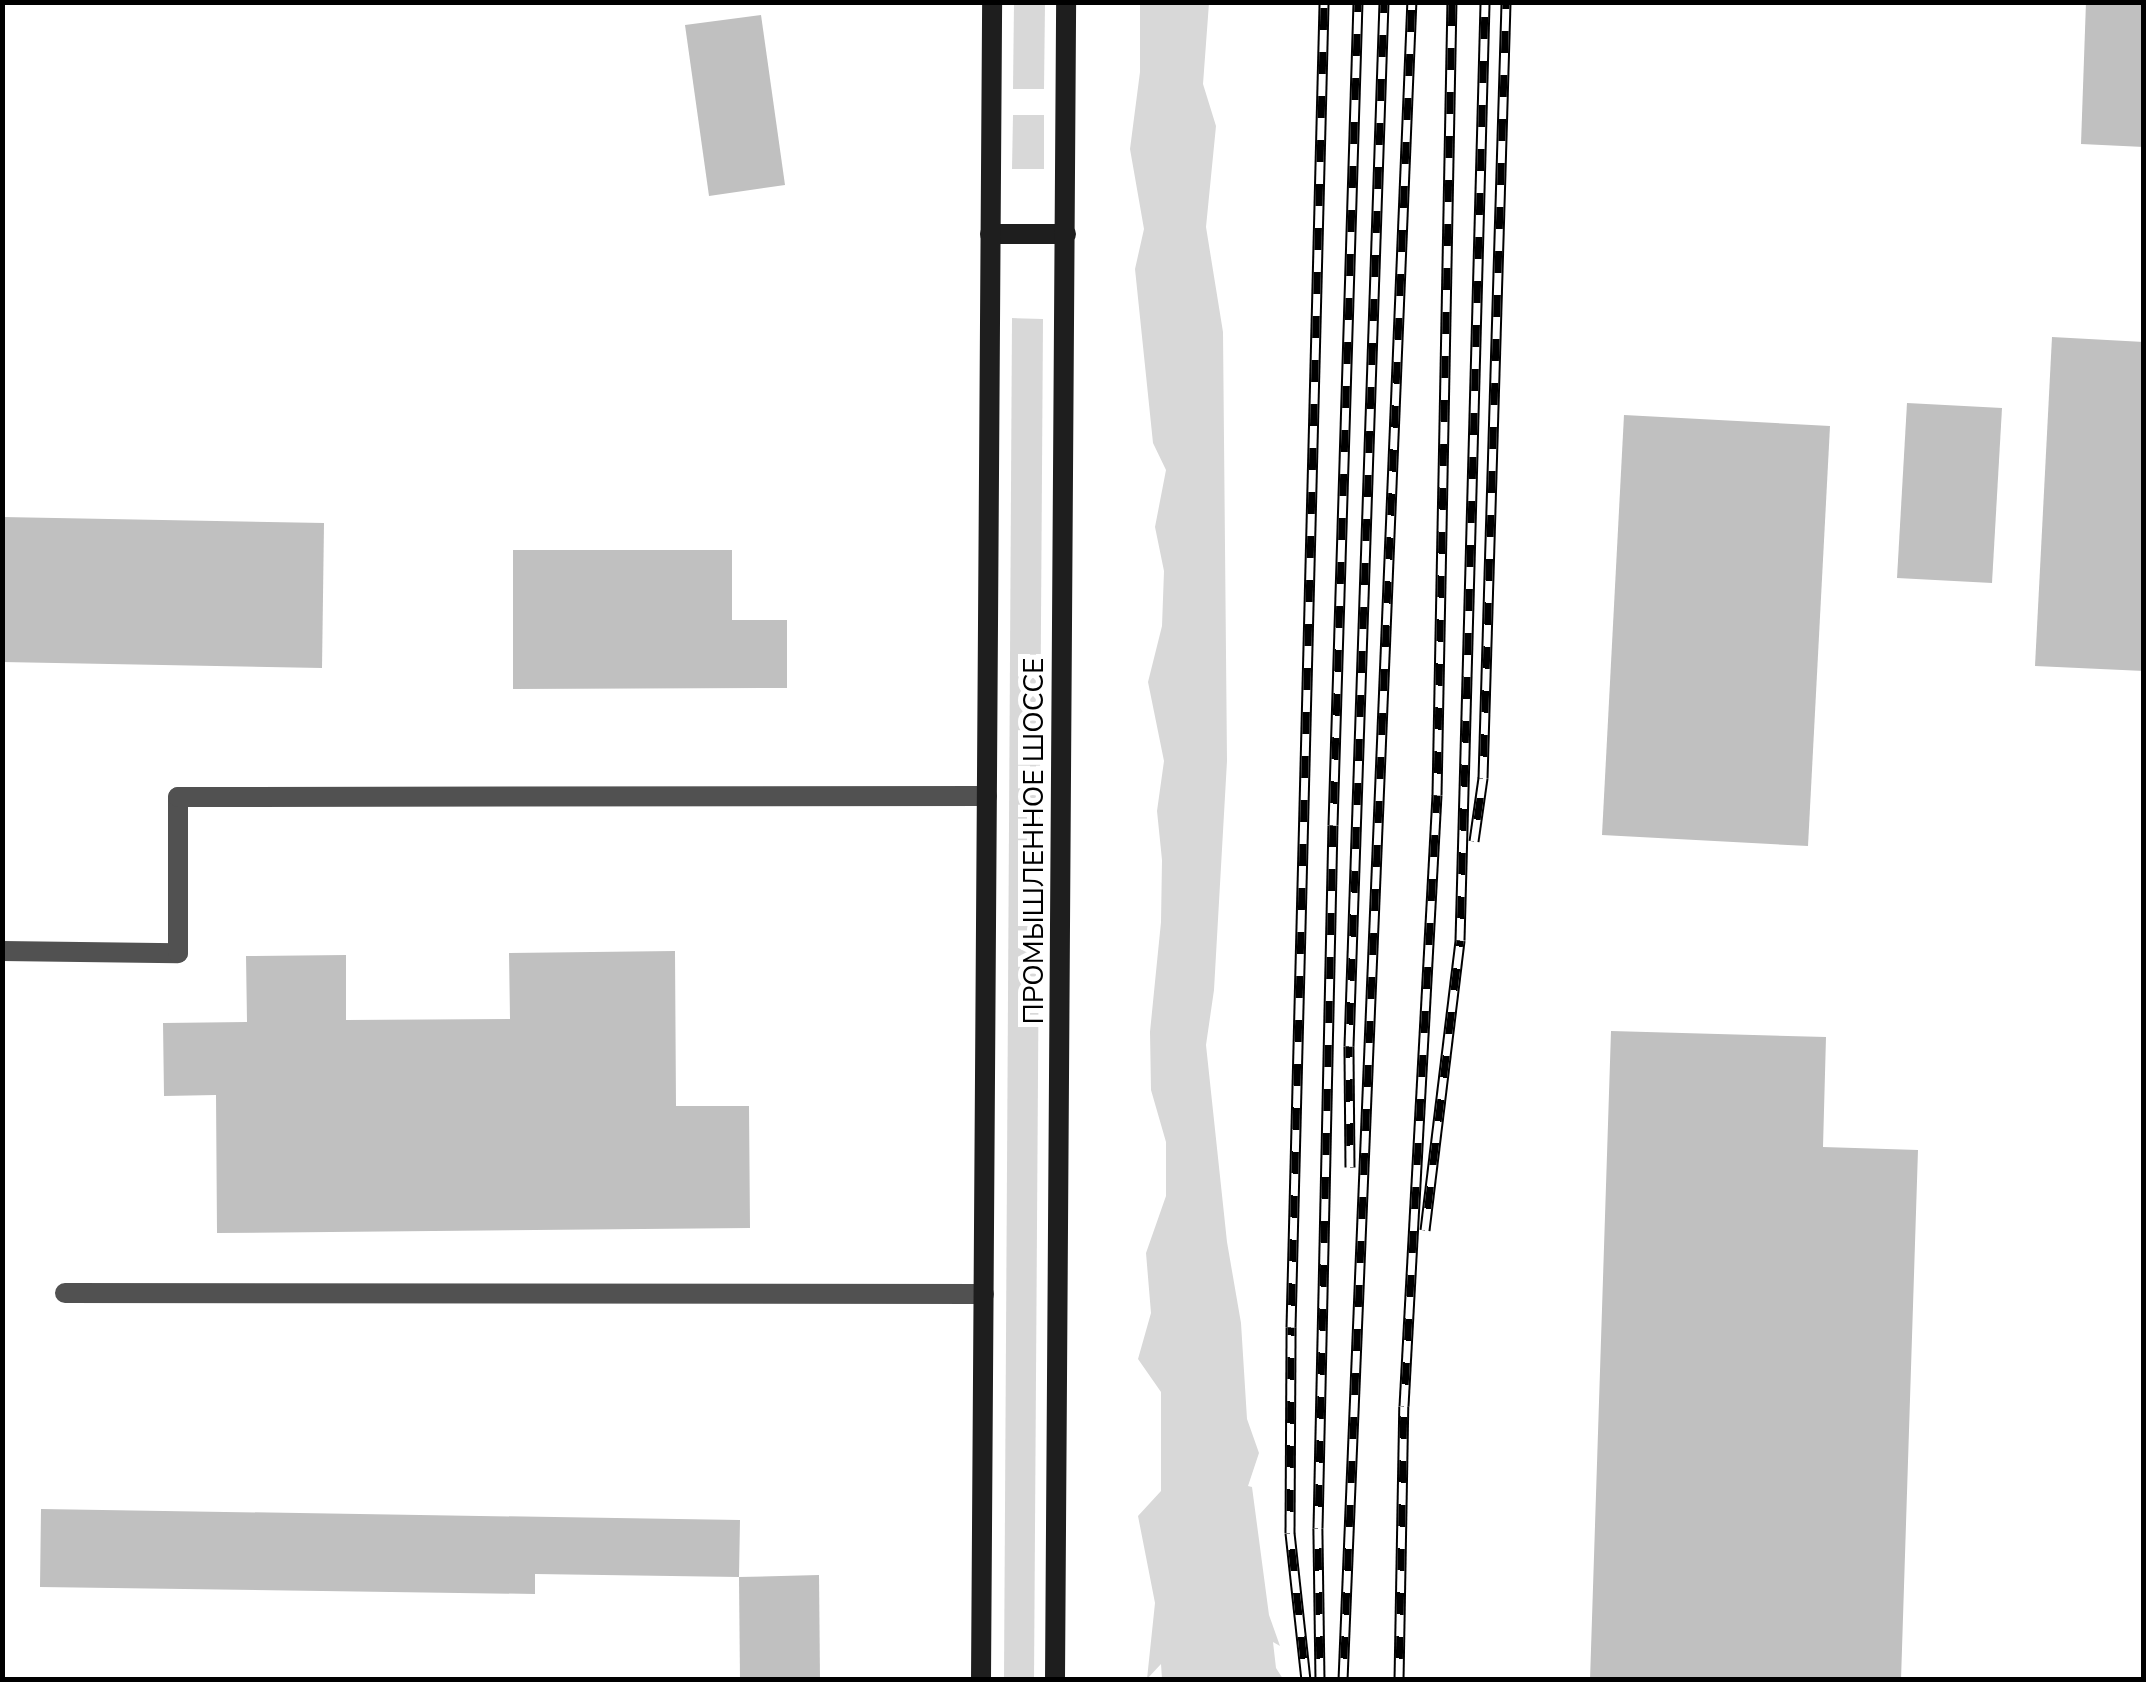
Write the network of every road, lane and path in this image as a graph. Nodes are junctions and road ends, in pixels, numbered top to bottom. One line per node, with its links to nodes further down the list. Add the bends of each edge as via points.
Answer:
1 (992, 2): 3 (main road, ПРОМЫШЛЕННОЕ ШОССЕ)
2 (1066, 2): 4 (main road, ПРОМЫШЛЕННОЕ ШОССЕ)
3 (990, 234): 4 (main road); 5 (main road, ПРОМЫШЛЕННОЕ ШОССЕ)
4 (1066, 234): 10 (main road, ПРОМЫШЛЕННОЕ ШОССЕ)
5 (987, 796): 6 (lane, via 178,797 178,953); 8 (main road, ПРОМЫШЛЕННОЕ ШОССЕ)
6 (2, 952)
7 (65, 1293): 8 (lane)
8 (984, 1294): 9 (main road, ПРОМЫШЛЕННОЕ ШОССЕ)
9 (982, 1680)
10 (1054, 1680)

